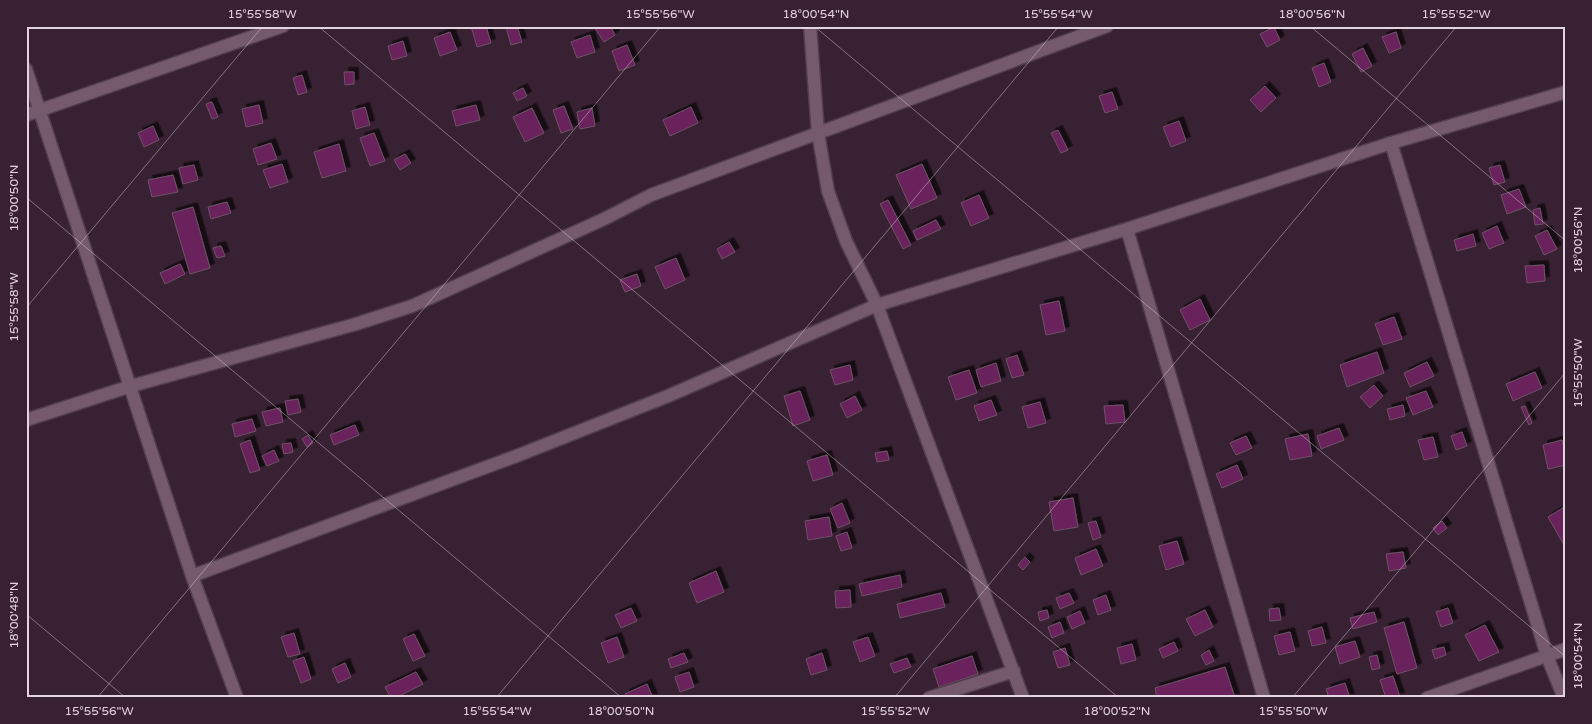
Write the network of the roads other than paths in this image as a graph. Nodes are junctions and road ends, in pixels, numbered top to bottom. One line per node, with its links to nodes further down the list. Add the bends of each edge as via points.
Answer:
1 (283, 26): 4 (street)
2 (810, 26): 9 (street)
3 (1107, 26): 9 (street)
4 (267, 28): 7 (street)
5 (26, 69): 7 (street)
6 (1566, 92): 10 (street)
7 (39, 112): 8 (street); 13 (street)
8 (26, 115)
9 (818, 133): 12 (street, via 828,191 846,241); 13 (street, via 651,195 412,306)
10 (1391, 143): 11 (street); 17 (street)
11 (1127, 229): 12 (street); 22 (street)
12 (877, 305): 15 (street, via 703,381 519,455); 18 (street)
13 (131, 386): 14 (street); 15 (street)
14 (26, 420)
15 (192, 576): 19 (street)
16 (1566, 649): 17 (street)
17 (1546, 656): 23 (street); 24 (street)
18 (1014, 672): 20 (street); 21 (street)
19 (238, 698)
20 (929, 698)
21 (1023, 698)
22 (1264, 698)
23 (1427, 698)
24 (1564, 698)

